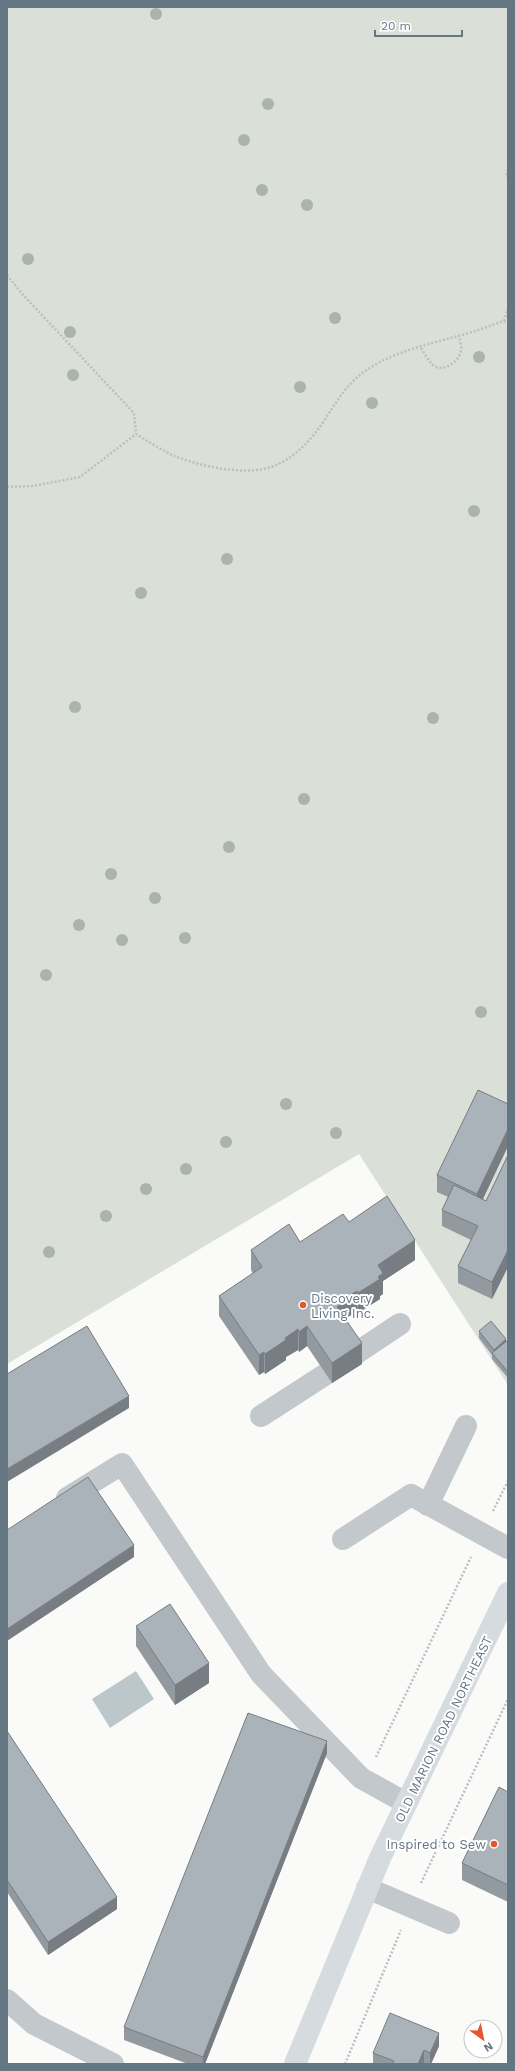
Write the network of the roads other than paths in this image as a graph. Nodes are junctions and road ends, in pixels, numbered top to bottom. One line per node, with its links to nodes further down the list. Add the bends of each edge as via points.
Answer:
1 (400, 1324): 2 (lane)
2 (355, 1354)
3 (326, 1374): 4 (lane)
4 (261, 1416)
5 (466, 1426): 6 (lane)
6 (428, 1505): 8 (lane, via 410,1495); 9 (lane)
7 (48, 1510): 11 (lane, via 122,1464 261,1674 364,1780)
8 (343, 1539)
9 (508, 1548)
10 (508, 1593): 11 (main road, OLD MARION ROAD NORTHEAST)
11 (406, 1803): 12 (main road, OLD MARION ROAD NORTHEAST)
12 (367, 1888): 13 (lane); 16 (main road, OLD MARION ROAD NORTHEAST)
13 (449, 1923)
14 (7, 2000): 15 (lane, via 34,2024)
15 (113, 2064)
16 (294, 2064)

